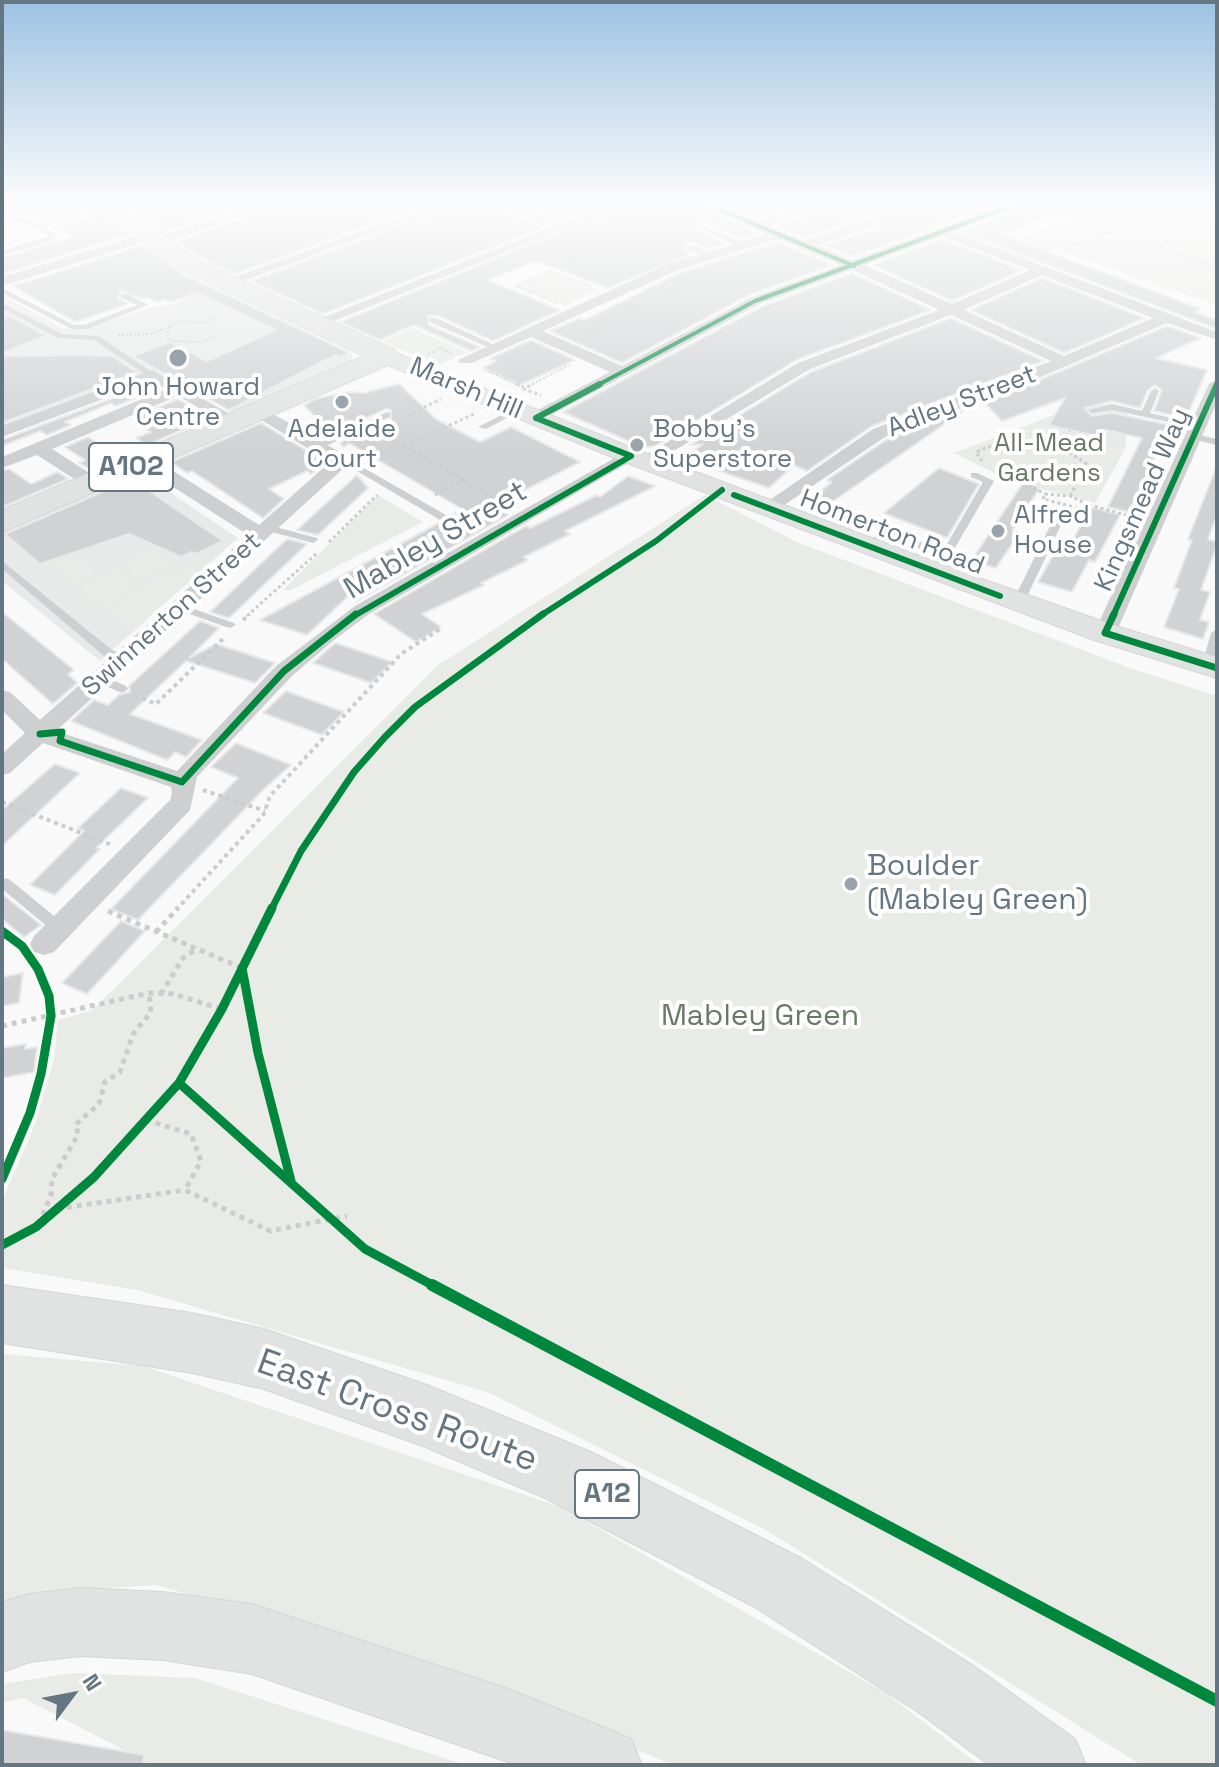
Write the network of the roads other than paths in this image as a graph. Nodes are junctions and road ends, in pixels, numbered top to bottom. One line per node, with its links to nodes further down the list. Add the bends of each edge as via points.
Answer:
1 (238, 287): 14 (highway)
2 (407, 287): 14 (street)
3 (629, 287): 15 (street)
4 (794, 287): 21 (street, via 755,301)
5 (902, 287): 11 (street)
6 (1002, 287): 11 (street, Mabley Street)
7 (1087, 287): 12 (street)
8 (2, 290): 9 (lane, via 73,328 144,305)
9 (124, 296)
10 (3, 305): 22 (lane, via 60,336 99,340)
11 (951, 310): 20 (street); 37 (street, Mabley Street, via 804,366)
12 (1166, 318): 16 (street); 20 (street, Adley Street)
13 (433, 320): 17 (lane)
14 (314, 324): 18 (highway)
15 (533, 332): 17 (street); 21 (street)
16 (1214, 336)
17 (495, 347): 19 (street)
18 (386, 356): 27 (main road, Marsh Hill); 29 (highway, A102)
19 (460, 357)
20 (1065, 362): 43 (street, Adley Street, via 879,433)
21 (622, 372): 27 (street)
22 (149, 376): 24 (street); 32 (street)
23 (1217, 384): 33 (street, Kingsmead Way)
24 (179, 390): 29 (street); 36 (street)
25 (1155, 391): 28 (lane)
26 (1092, 410): 28 (lane, via 1112,407)
27 (527, 414): 31 (lane); 37 (main road, Marsh Hill)
28 (1145, 414): 33 (lane)
29 (249, 417): 35 (street); 38 (highway, A102)
30 (391, 418): 35 (lane)
31 (483, 427)
32 (2, 432)
33 (1196, 432): 34 (lane); 54 (street, Kingsmead Way)
34 (1217, 442)
35 (318, 446): 39 (street)
36 (39, 448): 40 (street); 42 (street)
37 (639, 459): 43 (main road, Marsh Hill); 63 (street, Mabley Street, via 362,610 284,671)
38 (145, 461): 42 (highway, A102); 47 (street)
39 (344, 462): 46 (lane); 47 (street, Swinnerton Street)
40 (2, 463)
41 (974, 475): 49 (lane, via 989,481 945,556 887,531)
42 (93, 483): 45 (highway, A102)
43 (771, 508): 49 (main road, Homerton Road)
44 (1064, 508): 51 (lane)
45 (2, 522)
46 (456, 525)
47 (264, 532): 48 (lane); 52 (street, Swinnerton Street)
48 (313, 540)
49 (868, 545): 51 (main road, Homerton Road)
50 (2, 564): 56 (lane, via 108,653)
51 (1018, 603): 54 (main road, Homerton Road)
52 (180, 607): 53 (lane); 56 (street, Swinnerton Street)
53 (230, 625)
54 (1105, 633): 57 (main road, Homerton Road)
55 (1217, 633): 57 (lane)
56 (123, 658): 58 (street, Swinnerton Street)
57 (1212, 667)
58 (100, 679): 59 (lane); 61 (street, Swinnerton Street)
59 (122, 689)
60 (2, 697): 61 (street)
61 (40, 734): 62 (street, Swinnerton Street); 63 (street)
62 (2, 767)
63 (182, 782): 65 (street, Mabley Street, via 181,804)
64 (4, 883): 65 (lane)
65 (52, 936)
66 (2, 1314): 69 (highway, East Cross Route / A12, via 264,1359 427,1416 568,1475 777,1582 946,1689)
67 (2, 1637): 68 (highway, via 80,1622 163,1626 252,1639 508,1725)
68 (605, 1765)
69 (1049, 1765)

